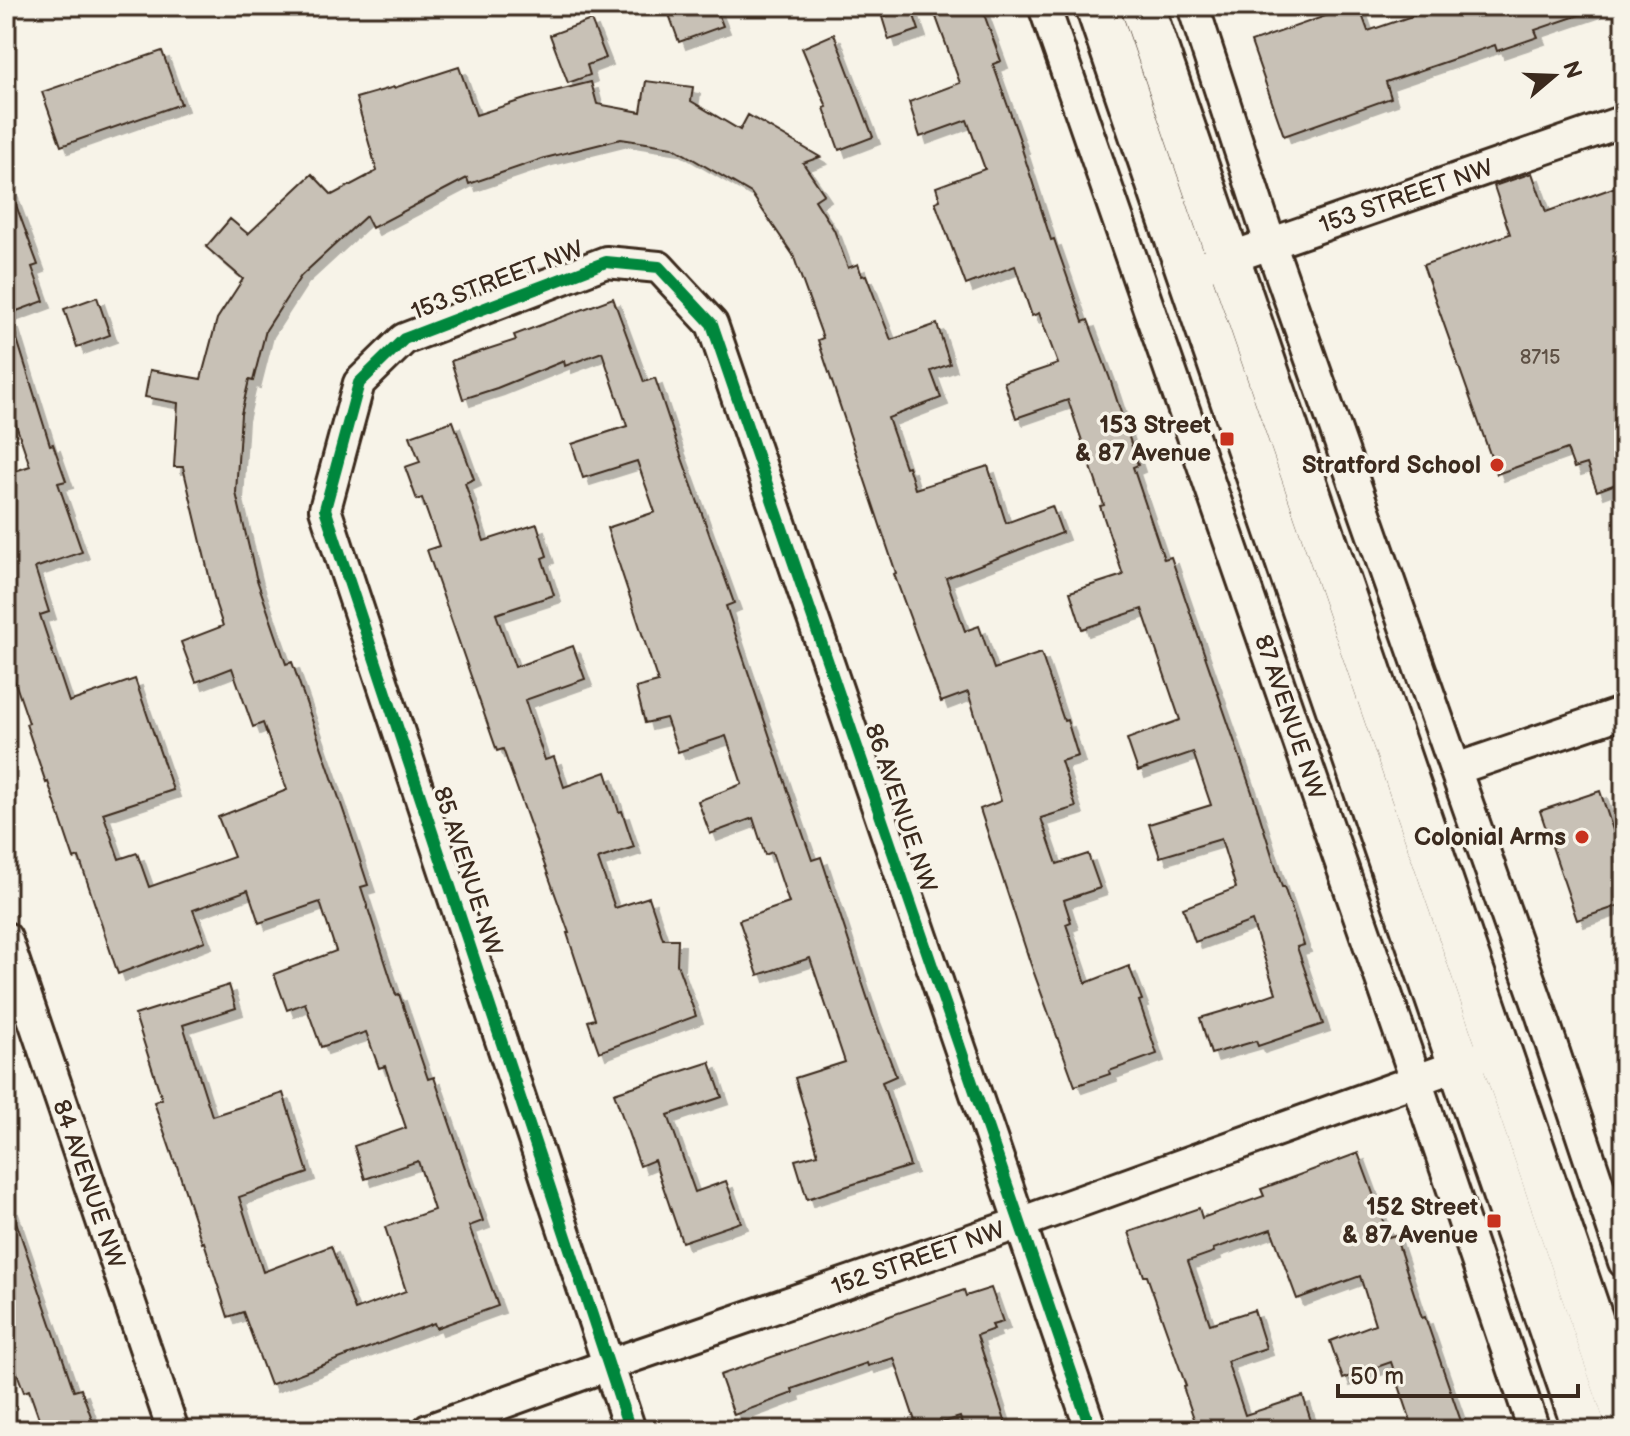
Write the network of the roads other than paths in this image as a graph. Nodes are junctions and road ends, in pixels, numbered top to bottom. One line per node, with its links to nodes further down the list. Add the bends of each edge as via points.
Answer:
1 (1044, 6): 15 (street, 87 AVENUE NW)
2 (1097, 6): 9 (main road, 87 AVENUE NW)
3 (1142, 6): 7 (main road, 87 AVENUE NW)
4 (1193, 6): 6 (street)
5 (1624, 121): 6 (street, 153 STREET NW)
6 (1270, 243): 7 (street, 153 STREET NW); 12 (street)
7 (1227, 259): 9 (street, 153 STREET NW); 14 (main road, 87 AVENUE NW)
8 (606, 262): 10 (street, 153 STREET NW); 16 (street, 86 AVENUE NW, via 659,267 712,324)
9 (1188, 272): 14 (main road, 87 AVENUE NW)
10 (404, 339): 18 (street, 85 AVENUE NW, via 359,383 325,509)
11 (1624, 712): 12 (street)
12 (1456, 769): 17 (street)
13 (6, 938): 20 (street, 84 AVENUE NW)
14 (1479, 1057): 15 (street, 152 STREET NW); 19 (main road, 87 AVENUE NW); 25 (main road, 87 AVENUE NW)
15 (1416, 1080): 16 (street, 152 STREET NW); 24 (street, 87 AVENUE NW)
16 (1020, 1223): 18 (street, 152 STREET NW); 23 (street, 86 AVENUE NW)
17 (1624, 1262)
18 (608, 1365): 21 (street, 152 STREET NW); 22 (street, 85 AVENUE NW)
19 (1624, 1415)
20 (173, 1430)
21 (428, 1430)
22 (630, 1430)
23 (1091, 1430)
24 (1534, 1430)
25 (1585, 1430)

